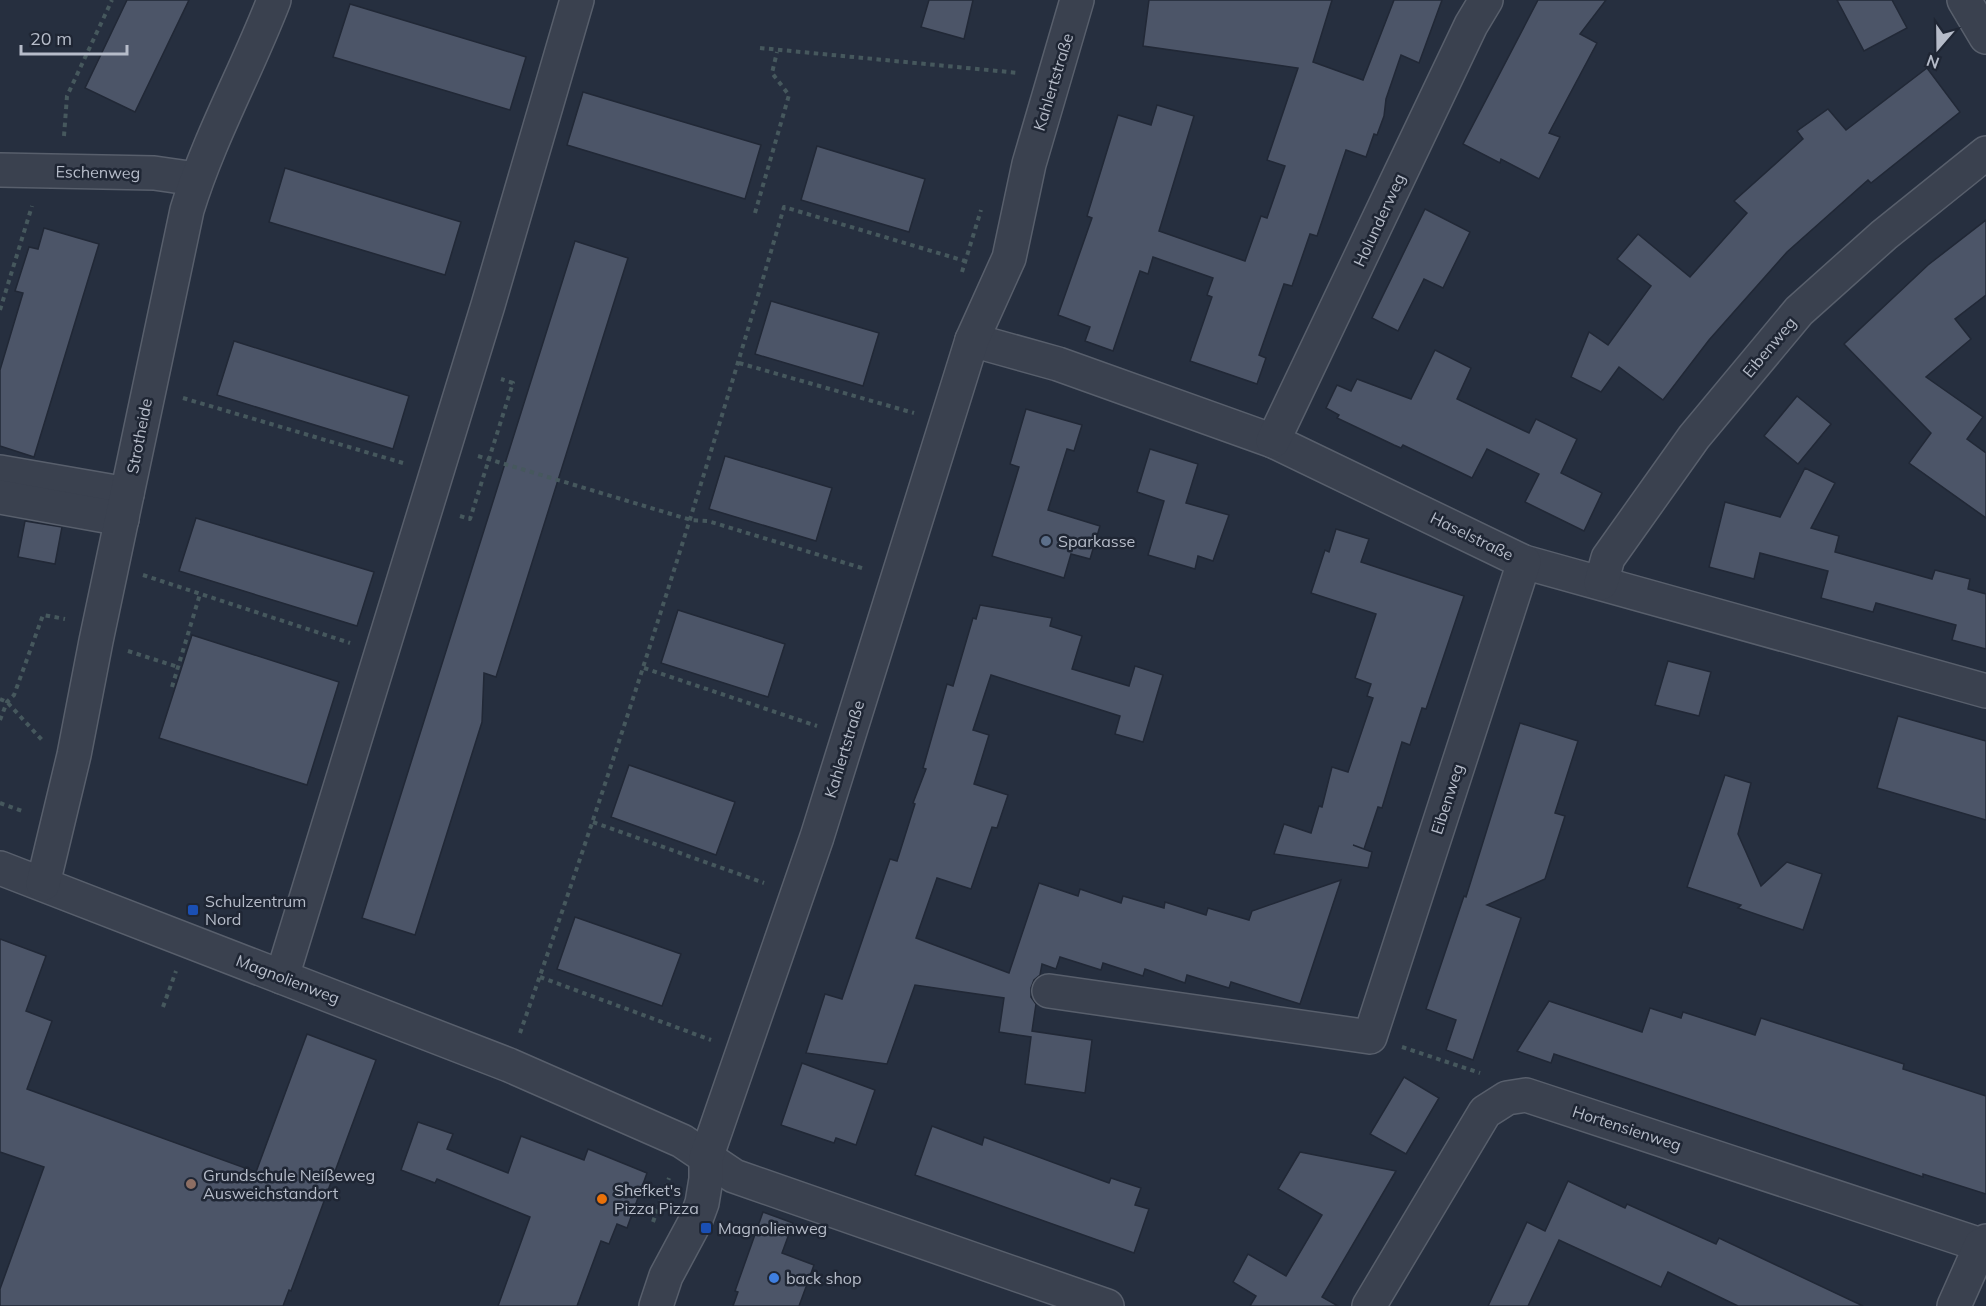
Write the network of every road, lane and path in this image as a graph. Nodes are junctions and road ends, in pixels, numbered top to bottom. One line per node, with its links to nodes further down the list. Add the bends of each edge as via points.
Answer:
1 (112, 0): 13 (path, via 67,96)
2 (274, 0): 14 (street, Strotheide)
3 (577, 0): 23 (street)
4 (1077, 0): 18 (street, Kahlertstraße, via 1029,164 1009,258)
5 (1486, 0): 22 (street, Holunderweg)
6 (1964, 0): 7 (street)
7 (1986, 37)
8 (760, 48): 9 (path)
9 (777, 51): 10 (path); 15 (path, via 772,74 789,95)
10 (1023, 74)
11 (1986, 153): 31 (street, Eibenweg, via 1884,235 1799,311 1694,437 1608,558)
12 (0, 170): 13 (street, Eschenweg)
13 (52, 171): 14 (street, Eschenweg, via 154,173); 17 (path)
14 (196, 179): 20 (street, Strotheide)
15 (755, 213)
16 (965, 261): 19 (path, via 784,207)
17 (0, 310)
18 (973, 337): 22 (street, Haselstraße); 56 (street, Kahlertstraße, via 817,837)
19 (739, 363): 21 (path); 27 (path)
20 (148, 387): 23 (path); 26 (street, Strotheide)
21 (920, 415)
22 (1273, 441): 28 (street, Haselstraße)
23 (440, 459): 27 (path); 35 (street)
24 (0, 472): 26 (street)
25 (0, 497): 26 (street)
26 (125, 506): 29 (street, Strotheide)
27 (691, 520): 30 (path, via 708,521); 37 (path)
28 (1524, 562): 31 (street, Haselstraße); 52 (street, Eibenweg)
29 (112, 565): 32 (path); 34 (street, Strotheide)
30 (871, 572)
31 (1601, 583): 39 (street, Haselstraße)
32 (200, 594): 35 (path); 36 (path)
33 (43, 615): 41 (path, via 14,696)
34 (96, 641): 36 (path); 44 (street, Strotheide)
35 (382, 654): 49 (street)
36 (178, 667): 38 (path)
37 (644, 668): 43 (path); 45 (path)
38 (172, 687)
39 (1986, 691)
40 (0, 699): 41 (path)
41 (7, 702): 42 (path); 44 (path, via 47,746)
42 (0, 720)
43 (825, 729)
44 (74, 755): 47 (street, Strotheide)
45 (592, 822): 48 (path); 50 (path)
46 (0, 868): 47 (street, Magnolienweg)
47 (43, 884): 49 (street, Magnolienweg)
48 (773, 887)
49 (282, 976): 54 (street, Magnolienweg)
50 (540, 978): 53 (path); 54 (path)
51 (1048, 991): 52 (street)
52 (1370, 1037): 55 (path, via 1504,1081)
53 (716, 1042)
54 (509, 1065): 56 (street, Magnolienweg, via 682,1141)
55 (1507, 1098): 57 (street, Hortensienweg, via 1526,1095); 60 (street, via 1485,1112)
56 (706, 1160): 58 (street, Kahlertstraße, via 702,1203); 59 (street, Magnolienweg, via 738,1177)
57 (1983, 1243): 61 (street)
58 (661, 1291)
59 (1107, 1306)
60 (1369, 1306)
61 (1954, 1306)

